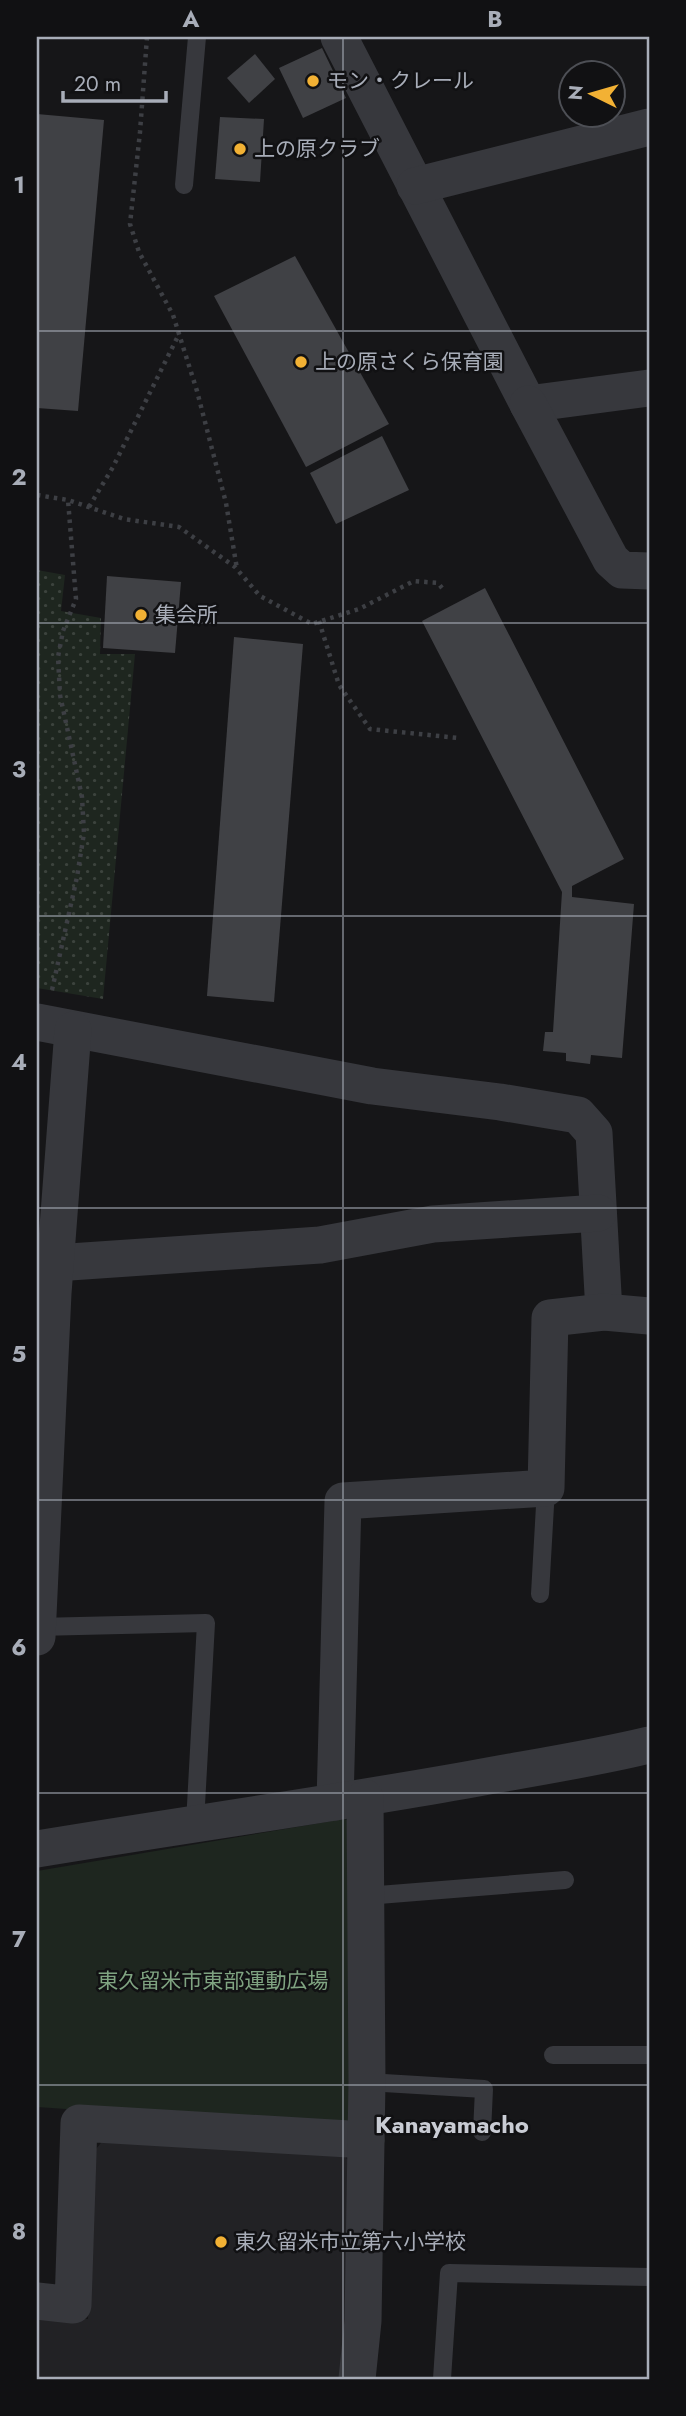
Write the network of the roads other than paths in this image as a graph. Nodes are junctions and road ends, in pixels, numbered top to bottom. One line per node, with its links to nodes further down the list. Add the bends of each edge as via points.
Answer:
1 (197, 37): 4 (lane)
2 (339, 37): 5 (street)
3 (649, 127): 5 (street)
4 (184, 185)
5 (415, 186): 7 (street)
6 (649, 388): 7 (street)
7 (528, 404): 8 (street, via 611,560 622,570)
8 (649, 571)
9 (44, 1008): 10 (street)
10 (74, 1030): 11 (street); 12 (street, via 372,1086 578,1115 594,1133)
11 (52, 1109): 13 (street)
12 (598, 1213): 13 (street, via 433,1224 320,1245); 14 (street)
13 (48, 1283): 18 (street)
14 (604, 1312): 15 (street); 16 (street, via 550,1318)
15 (649, 1316)
16 (546, 1488): 17 (lane); 21 (street, via 343,1501)
17 (540, 1594)
18 (37, 1627): 19 (street); 22 (lane, via 205,1623)
19 (37, 1637)
20 (649, 1745): 21 (street)
21 (350, 1800): 22 (street); 25 (street)
22 (195, 1822): 23 (street)
23 (37, 1849)
24 (565, 1880): 25 (lane)
25 (366, 1896): 28 (street)
26 (553, 2055): 27 (lane)
27 (649, 2055)
28 (367, 2082): 29 (lane, via 484,2089); 30 (street)
29 (482, 2132)
30 (366, 2140): 32 (street, via 79,2123 73,2305); 33 (street, via 363,2321)
31 (649, 2277): 34 (lane, via 449,2273)
32 (37, 2301)
33 (357, 2379)
34 (442, 2379)

